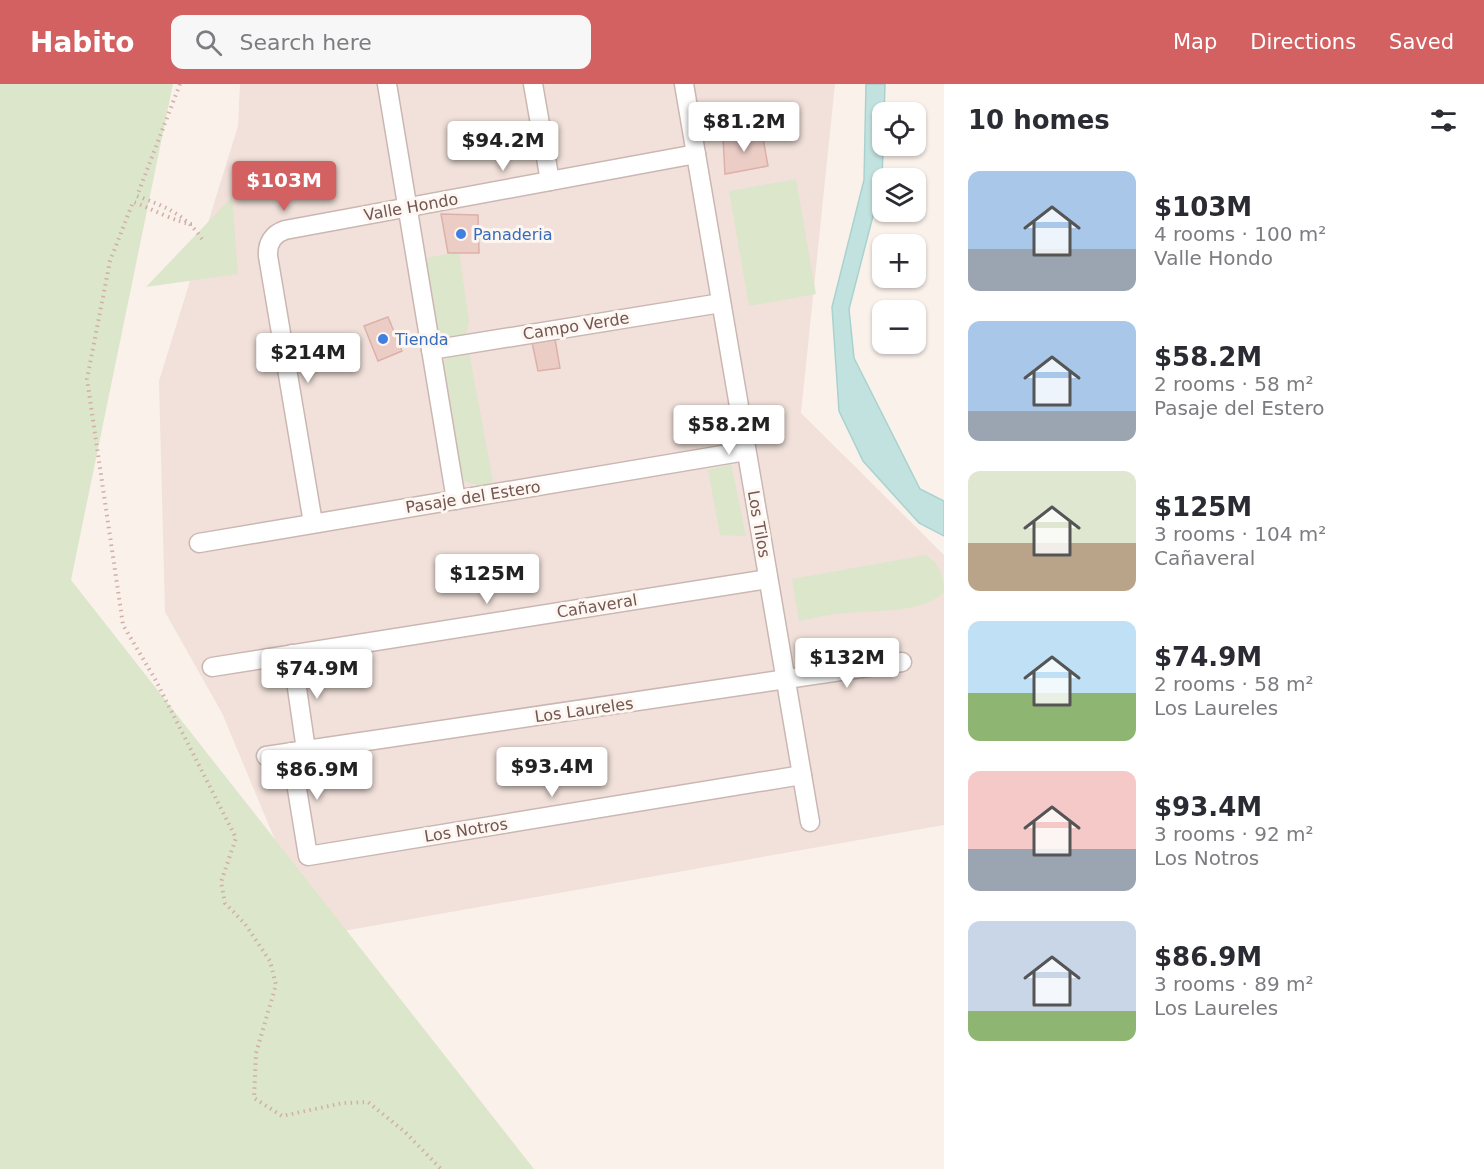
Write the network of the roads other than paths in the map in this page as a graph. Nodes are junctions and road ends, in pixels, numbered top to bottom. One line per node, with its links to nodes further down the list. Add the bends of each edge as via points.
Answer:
1 (387, 84): 6 (street)
2 (533, 84): 5 (street)
3 (684, 84): 4 (street, Los Tilos)
4 (696, 154): 5 (street, Valle Hondo); 7 (street, Los Tilos)
5 (550, 181): 6 (street, Valle Hondo)
6 (406, 208): 8 (street); 11 (street, Valle Hondo, via 285,230 272,239 268,256)
7 (721, 303): 8 (street, Campo Verde); 9 (street, Los Tilos)
8 (431, 350): 10 (street)
9 (746, 451): 10 (street, Pasaje del Estero); 13 (street, Los Tilos)
10 (456, 500): 11 (street, Pasaje del Estero)
11 (313, 523): 12 (street, Pasaje del Estero)
12 (199, 543)
13 (768, 579): 14 (street, Cañaveral); 17 (street, Los Tilos)
14 (292, 654): 16 (street, Cañaveral); 18 (street)
15 (902, 662): 17 (street, Los Laureles)
16 (212, 667)
17 (786, 680): 18 (street, Los Laureles); 20 (street, Los Tilos)
18 (298, 751): 19 (street, Los Laureles); 20 (street, Los Notros, via 308,856)
19 (266, 756)
20 (802, 775): 21 (street, Los Tilos)
21 (810, 822)

